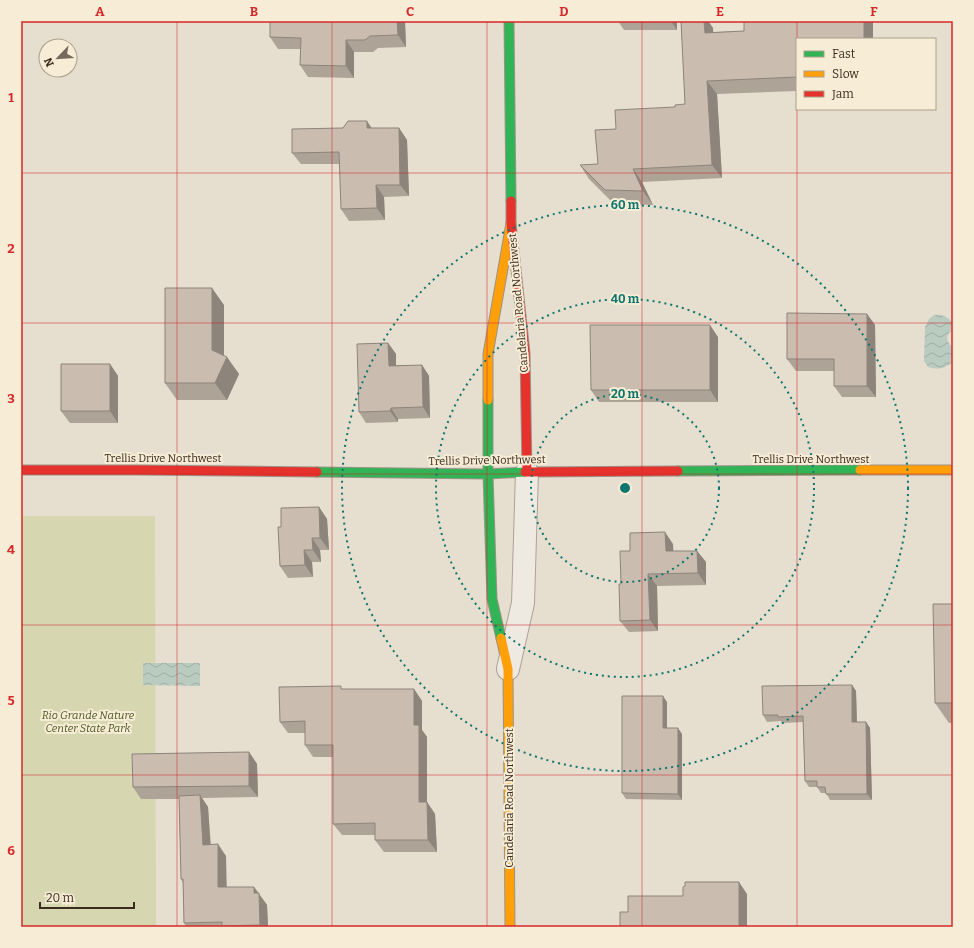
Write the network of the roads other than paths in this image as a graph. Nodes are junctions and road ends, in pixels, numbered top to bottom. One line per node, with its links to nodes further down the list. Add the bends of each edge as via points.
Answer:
1 (509, 21): 2 (street, Candelaria Road Northwest)
2 (511, 223): 5 (street, Candelaria Road Northwest, via 525,353); 6 (street, Candelaria Road Northwest, via 488,354)
3 (21, 470): 6 (street, Trellis Drive Northwest)
4 (953, 470): 5 (street, Trellis Drive Northwest)
5 (527, 472): 6 (street, Trellis Drive Northwest); 7 (street, Candelaria Road Northwest, via 523,603)
6 (488, 474): 7 (street, Candelaria Road Northwest, via 492,599)
7 (508, 669): 8 (street, Candelaria Road Northwest)
8 (510, 927)

